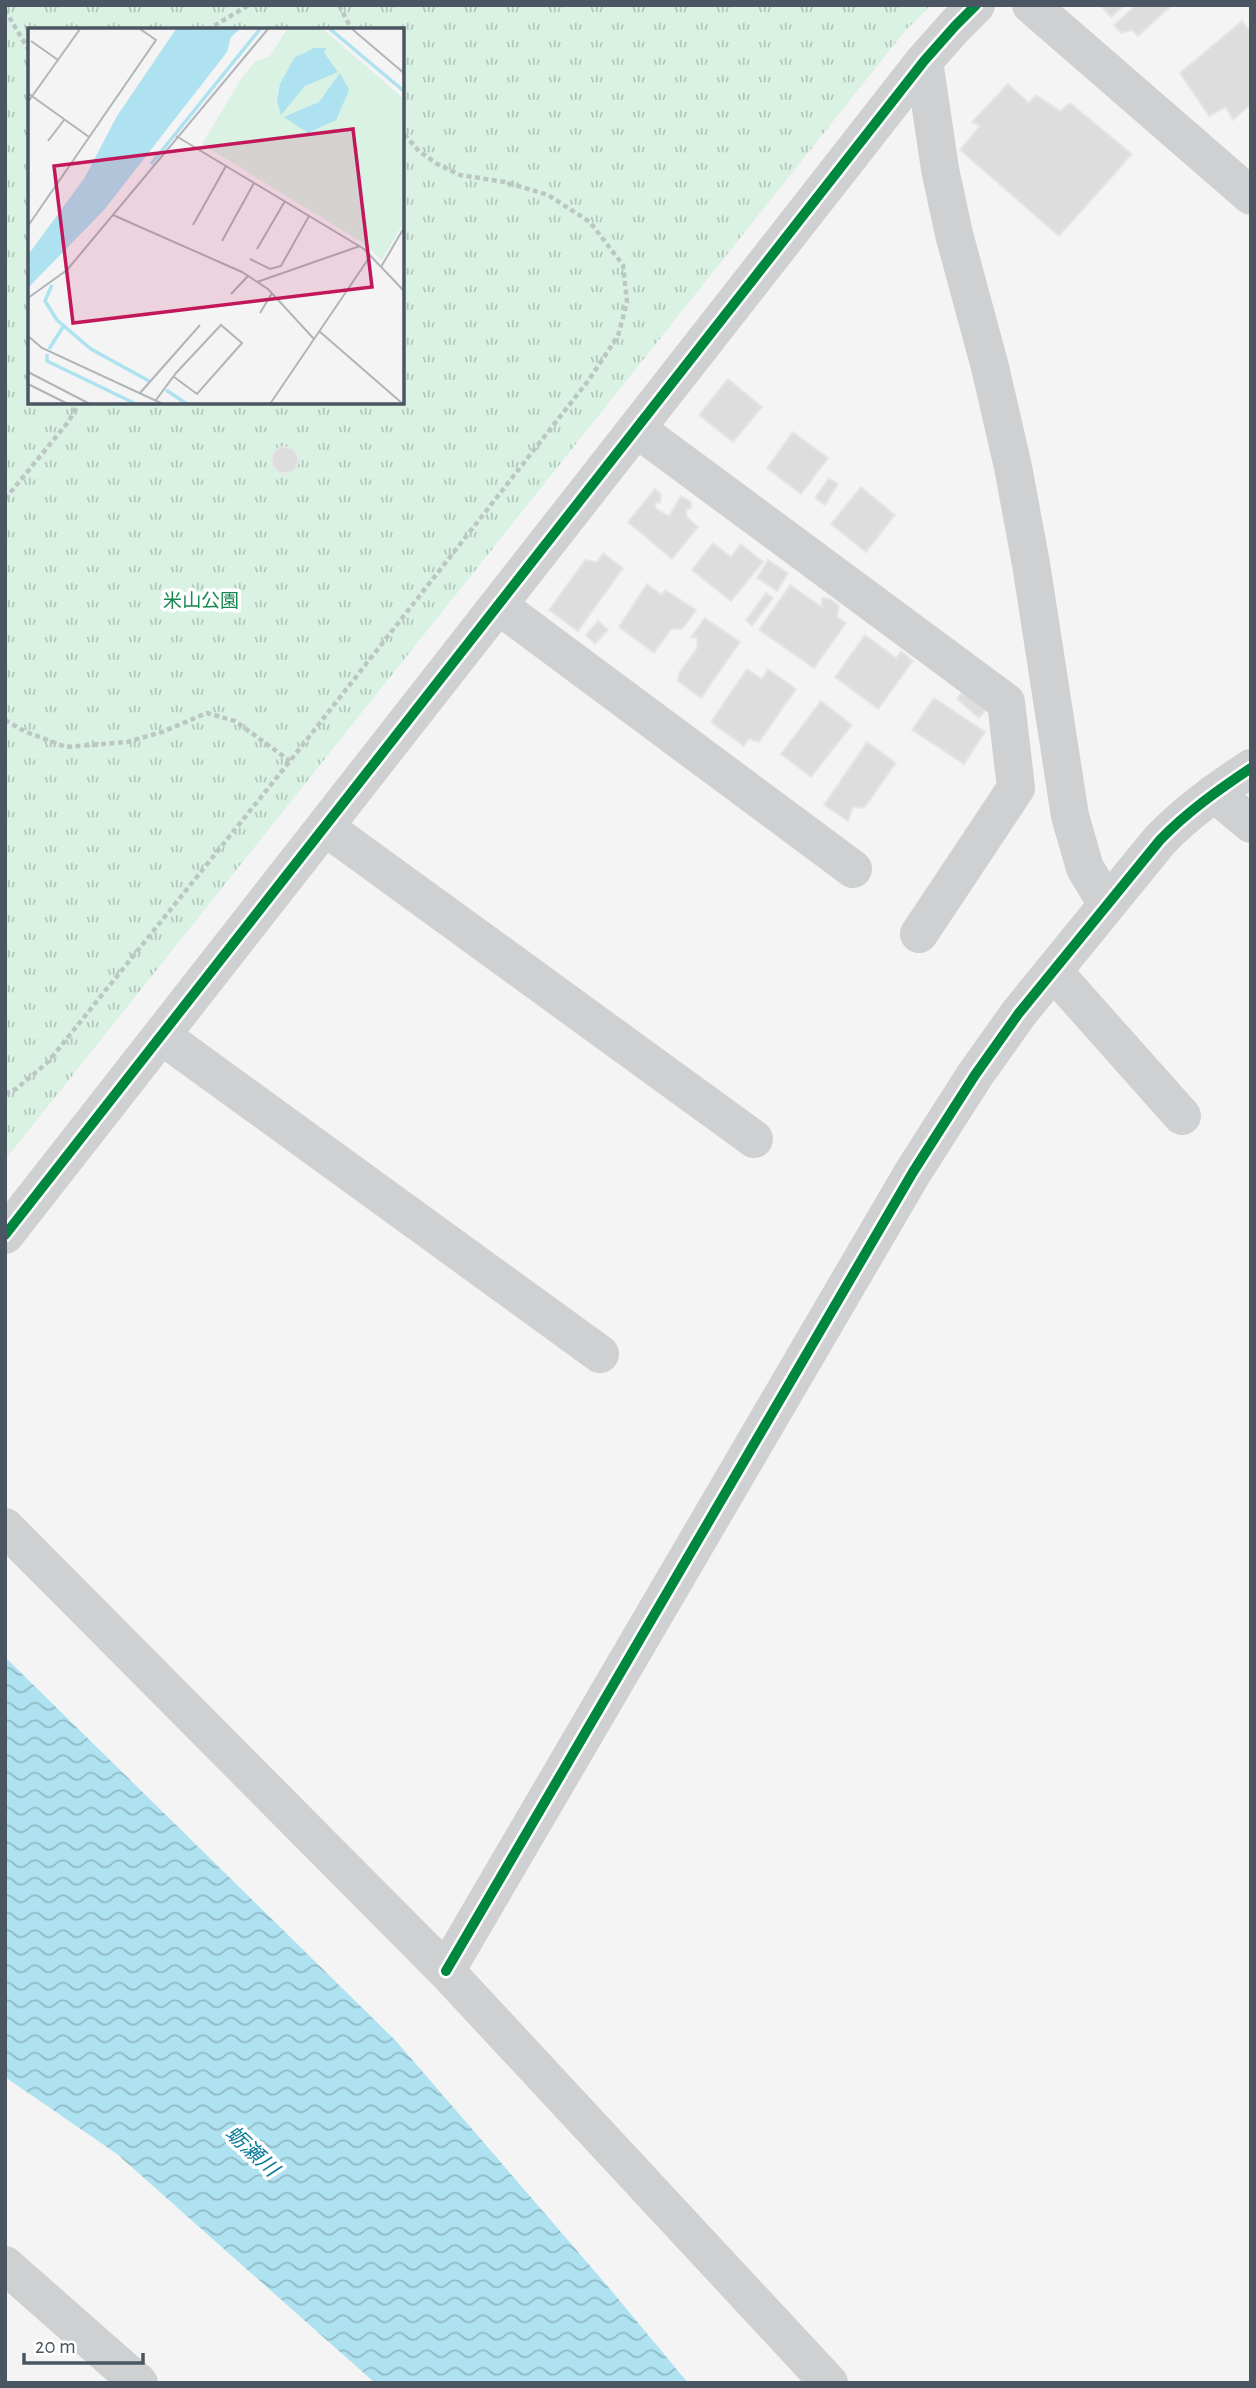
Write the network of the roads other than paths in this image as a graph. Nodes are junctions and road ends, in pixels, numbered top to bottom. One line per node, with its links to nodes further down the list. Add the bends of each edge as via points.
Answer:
1 (976, 5): 3 (street)
2 (1031, 5): 4 (street)
3 (924, 61): 5 (street); 12 (street, via 954,234 1013,467 1070,816 1086,867)
4 (1251, 196)
5 (637, 429): 6 (street); 13 (street, via 1006,702 1016,788)
6 (499, 606): 10 (street); 11 (street)
7 (1251, 768): 8 (street)
8 (1214, 793): 9 (street); 12 (street, via 1169,830)
9 (1251, 824)
10 (325, 827): 15 (street); 17 (street)
11 (853, 869)
12 (1107, 904): 14 (street)
13 (919, 934)
14 (1053, 971): 16 (street); 21 (street, via 975,1075 913,1172)
15 (162, 1036): 18 (street); 19 (street)
16 (1182, 1116)
17 (754, 1139)
18 (5, 1236)
19 (600, 1354)
20 (5, 1527): 21 (street)
21 (446, 1972): 24 (street)
22 (5, 2265): 23 (street)
23 (139, 2383)
24 (829, 2383)

